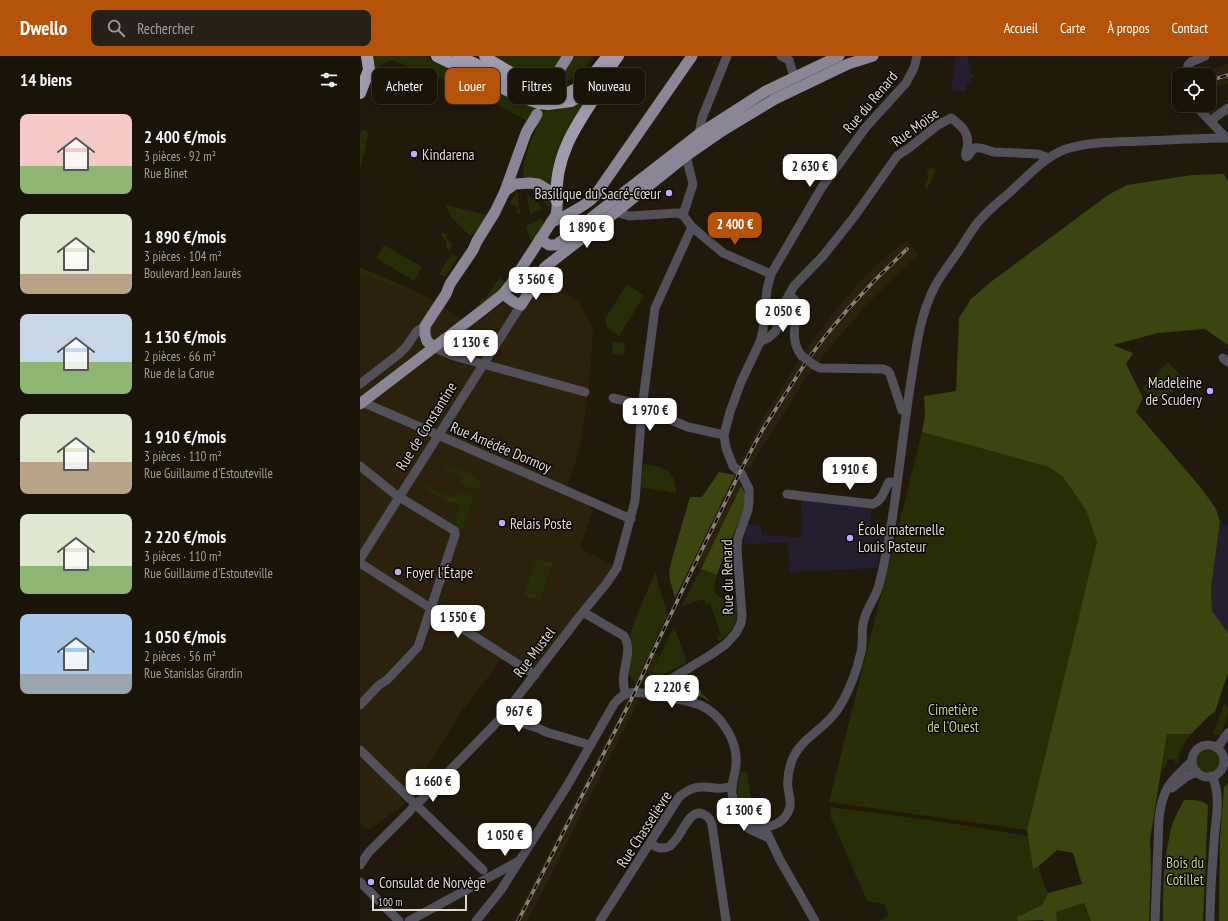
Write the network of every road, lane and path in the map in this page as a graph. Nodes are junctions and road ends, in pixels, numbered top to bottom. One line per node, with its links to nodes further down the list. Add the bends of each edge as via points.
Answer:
1 (367, 56): 20 (highway, via 369,70)
2 (437, 56): 8 (highway, via 519,96 548,104 570,101 590,91)
3 (458, 56): 7 (highway, via 512,82 545,94 557,95 580,87)
4 (485, 56): 6 (highway, via 522,78 548,87 564,86 574,82)
5 (568, 56): 17 (main road)
6 (599, 56)
7 (608, 56)
8 (618, 56)
9 (623, 56): 30 (highway, via 574,131 559,166)
10 (692, 56): 33 (main road, via 594,197)
11 (727, 56): 25 (street, via 702,118)
12 (781, 56): 19 (street, via 789,60)
13 (839, 56): 19 (main road)
14 (873, 56): 27 (main road, via 848,64 776,99)
15 (917, 56): 36 (street, Rue du Renard, via 906,82 866,127 822,187)
16 (1205, 56): 18 (street, via 1191,62)
17 (561, 68)
18 (1188, 68)
19 (794, 77): 25 (main road, via 766,91)
20 (360, 93)
21 (1228, 108): 24 (street)
22 (1202, 112): 24 (street)
23 (537, 114): 29 (main road, via 524,136)
24 (1210, 121): 26 (street)
25 (699, 134): 27 (main road)
26 (1227, 138): 28 (street, via 1078,146 1063,150)
27 (683, 151): 31 (main road, Rue de Constantine); 32 (street, via 693,184); 35 (main road, via 556,245 549,245)
28 (1049, 158): 38 (street, Rue Moïse, via 1038,154 994,152 980,147 974,148 966,157 968,140 964,128 951,118 897,156 854,218); 49 (street, via 979,221 935,286 922,325)
29 (503, 196): 30 (main road, via 515,184 530,183 548,190); 40 (main road)
30 (558, 201): 33 (main road, via 557,212)
31 (616, 212): 32 (street, via 629,216 678,213); 39 (main road, Rue de Constantine, via 543,269)
32 (683, 215): 34 (street)
33 (552, 222): 35 (main road)
34 (692, 226): 36 (street, via 723,253); 48 (street, Rue Mustel, via 655,308)
35 (540, 240): 37 (main road)
36 (772, 274): 41 (street, Rue du Renard, via 767,289)
37 (503, 294): 39 (main road); 42 (main road)
38 (788, 295): 41 (street, Rue Moïse, via 780,323 768,338); 49 (street, bridge, via 794,299 798,307 794,339 802,356 820,368 888,371 902,410)
39 (520, 305): 43 (street, Rue de Constantine)
40 (425, 331): 42 (main road, via 427,341); 44 (street, via 417,331 400,354)
41 (760, 342): 51 (street, Rue du Renard, via 741,382)
42 (433, 347): 43 (street, via 447,354); 47 (main road)
43 (483, 364): 45 (street); 50 (street, Rue de Constantine)
44 (360, 384)
45 (585, 392)
46 (613, 398): 48 (street, via 638,404)
47 (361, 402): 50 (street, Rue Amédée Dormoy)
48 (642, 408): 51 (street, via 688,427); 56 (street, Rue Mustel, via 636,492)
49 (906, 411): 53 (street)
50 (438, 435): 55 (street, Rue de Constantine); 56 (street, Rue Amédée Dormoy)
51 (724, 435): 63 (street, Rue du Renard, via 733,466 741,473 749,489 749,501 737,549 741,623 726,644 671,679)
52 (360, 466): 55 (street)
53 (897, 483): 54 (street, via 890,482 879,502 873,504); 76 (street, via 890,538 878,588 866,611 862,628 862,647 854,679 848,693 828,722 797,750 788,772 789,809 779,822)
54 (787, 494)
55 (399, 497): 57 (street, Rue de Constantine); 59 (street, via 454,531 455,535)
56 (630, 519): 60 (street, Rue Mustel, via 617,568)
57 (360, 559)
58 (360, 563): 59 (street)
59 (431, 608): 61 (street); 64 (street, via 418,647 388,680 378,685)
60 (583, 612): 61 (street, Rue Mustel); 62 (street, via 624,636 628,648 623,682)
61 (535, 675): 65 (street, Rue Mustel)
62 (626, 693): 63 (street); 67 (street, via 618,698)
63 (654, 695): 73 (street, via 692,702 712,712 721,722 728,731 736,753)
64 (360, 705)
65 (502, 718): 67 (street); 75 (street, Rue Mustel)
66 (1228, 733): 68 (street)
67 (590, 745): 78 (street)
68 (1217, 748): 70 (street, via 1209,745 1200,747); 72 (street, via 1222,754 1223,762 1218,772)
69 (360, 750): 75 (street)
70 (1192, 761): 71 (street); 74 (street, via 1172,780)
71 (1198, 772): 72 (street, via 1203,776); 74 (street, via 1177,783)
72 (1212, 776): 91 (street, via 1218,799)
73 (732, 787): 76 (street, via 736,810 748,822); 77 (street, Rue Chasselièvre, via 699,786 686,792 679,797)
74 (1162, 800): 90 (street)
75 (415, 804): 79 (street, Rue Mustel, via 369,852); 80 (street)
76 (763, 830): 89 (street, via 767,832)
77 (650, 843): 87 (street, Rue Chasselièvre); 88 (street, via 657,848 666,848 696,813 709,818 712,822)
78 (520, 860): 81 (street); 82 (street)
79 (360, 865)
80 (483, 870)
81 (499, 872): 82 (street); 85 (street)
82 (511, 874): 86 (street)
83 (360, 882): 84 (street)
84 (399, 921)
85 (410, 921)
86 (476, 921)
87 (600, 921)
88 (726, 921)
89 (815, 921)
90 (1155, 921)
91 (1210, 921)

